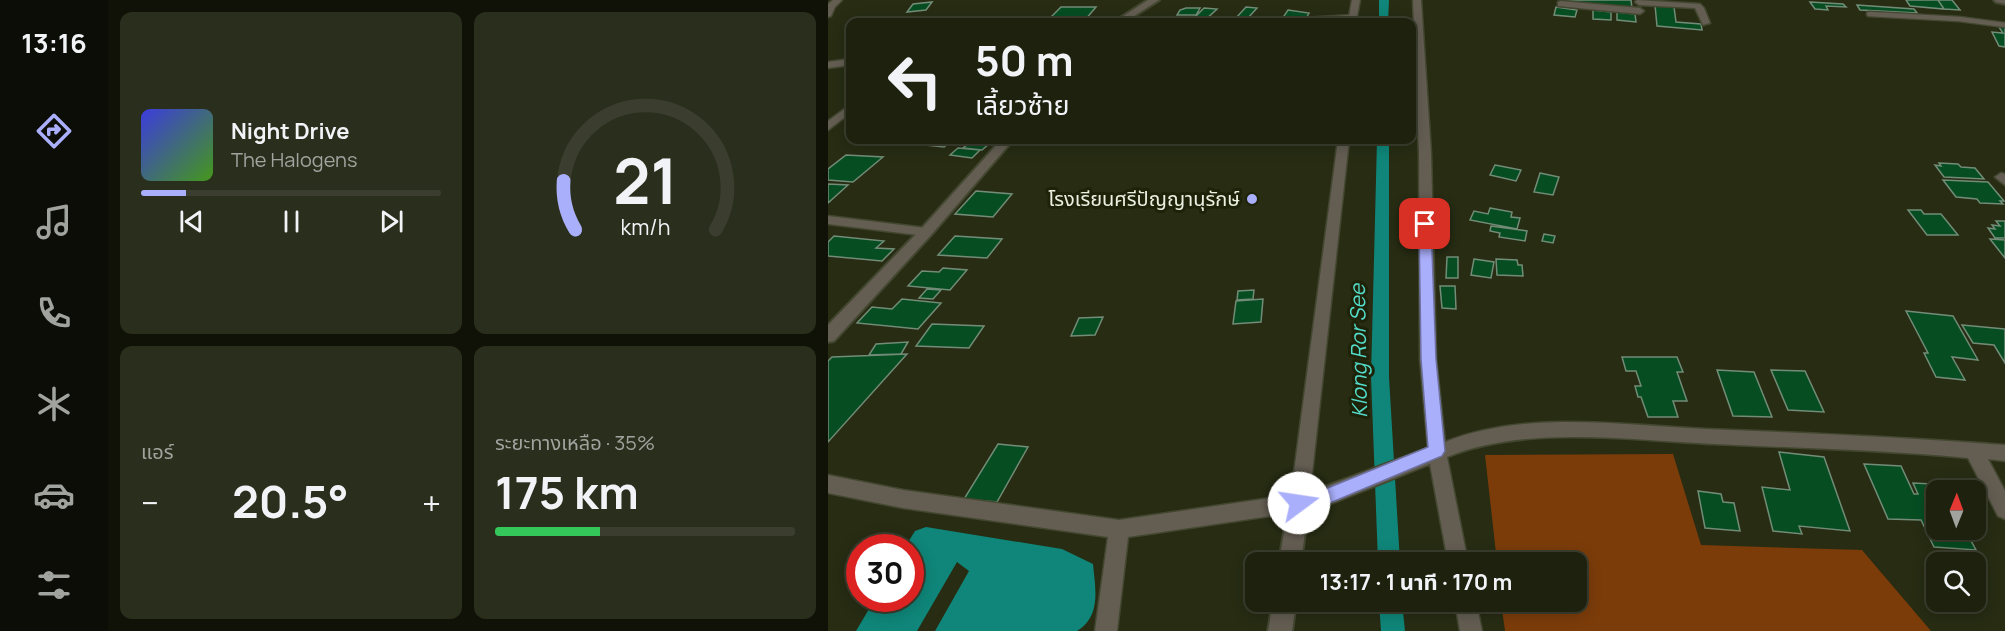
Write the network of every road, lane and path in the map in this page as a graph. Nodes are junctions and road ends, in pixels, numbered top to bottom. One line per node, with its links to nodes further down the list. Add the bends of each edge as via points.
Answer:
1 (838, 0): 9 (street)
2 (1155, 0): 11 (street)
3 (1356, 0): 12 (street)
4 (1417, 0): 26 (street, via 1425,153)
5 (2000, 0): 6 (street)
6 (2005, 1)
7 (1561, 4): 8 (street)
8 (1640, 8): 13 (street, via 1694,6 1700,8)
9 (828, 14)
10 (1869, 14): 14 (lane)
11 (1126, 18)
12 (1353, 18)
13 (1706, 23)
14 (2005, 25)
15 (846, 63): 16 (street)
16 (828, 65)
17 (846, 112): 18 (street)
18 (828, 128)
19 (1003, 144): 22 (street)
20 (1343, 144): 28 (street)
21 (828, 220): 22 (street)
22 (926, 232): 23 (street)
23 (828, 336)
24 (1973, 450): 25 (street); 26 (street, via 1527,431 1469,440); 29 (street)
25 (2005, 453)
26 (1431, 454): 28 (street); 32 (street)
27 (828, 484): 30 (street, via 903,499)
28 (1309, 502): 30 (street); 31 (street)
29 (2005, 510)
30 (1119, 529): 35 (street)
31 (1293, 552)
32 (1456, 552)
33 (1283, 612): 36 (street)
34 (1468, 612): 37 (street)
35 (1106, 631)
36 (1280, 631)
37 (1471, 631)

